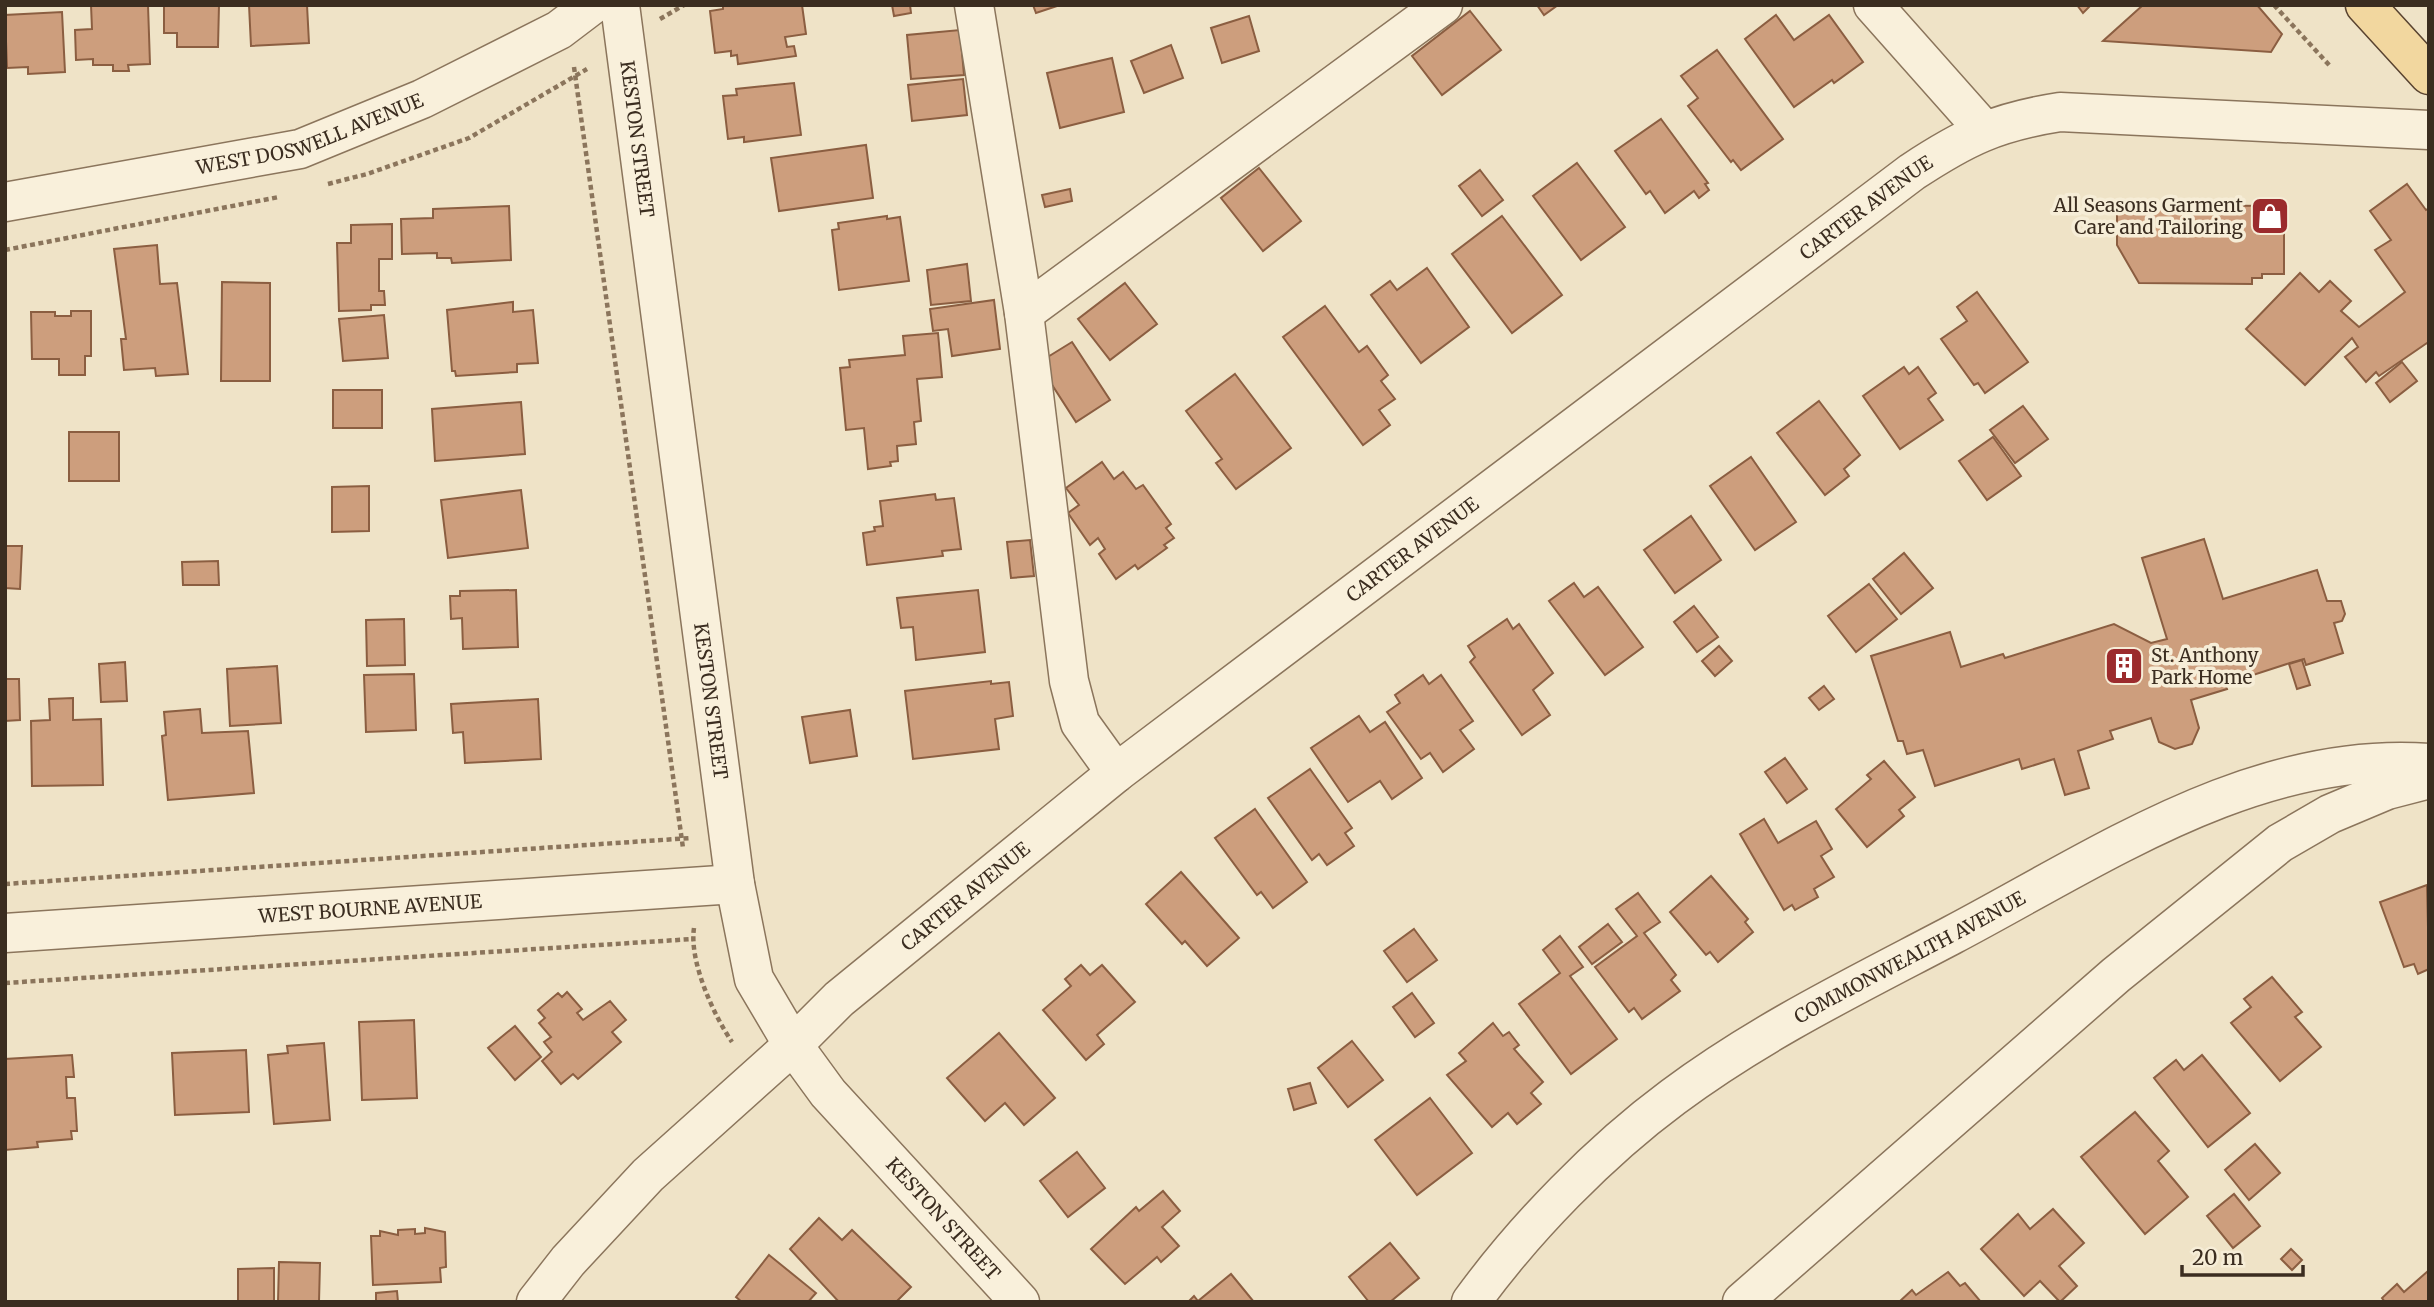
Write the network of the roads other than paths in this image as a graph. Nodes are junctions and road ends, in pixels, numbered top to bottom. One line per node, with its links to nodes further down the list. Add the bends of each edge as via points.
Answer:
1 (592, 5): 10 (street, WEST DOSWELL AVENUE, via 559,30 422,99 300,149)
2 (620, 5): 15 (street, KESTON STREET)
3 (974, 5): 11 (street)
4 (1443, 5): 11 (street)
5 (1872, 5): 8 (street)
6 (2382, 13): 7 (main road)
7 (2429, 75)
8 (1984, 130): 9 (street, CARTER AVENUE, via 2060,112); 13 (street, CARTER AVENUE, via 1912,172)
9 (2429, 130)
10 (5, 202)
11 (1024, 313): 13 (street, via 1069,681 1080,723)
12 (2429, 763): 20 (street, COMMONWEALTH AVENUE, via 2392,760 2305,772 2234,792 2167,821 1799,1016 1671,1098 1610,1151 1498,1265)
13 (1116, 773): 17 (street, CARTER AVENUE, via 839,999)
14 (2429, 779): 21 (street, via 2387,790 2330,814 2280,844 2116,975)
15 (735, 884): 16 (street, WEST BOURNE AVENUE); 17 (street, KESTON STREET, via 754,979)
16 (5, 933)
17 (793, 1045): 18 (street, CARTER AVENUE, via 648,1175); 19 (street, KESTON STREET, via 828,1093)
18 (536, 1302)
19 (1020, 1302)
20 (1471, 1302)
21 (1742, 1302)

